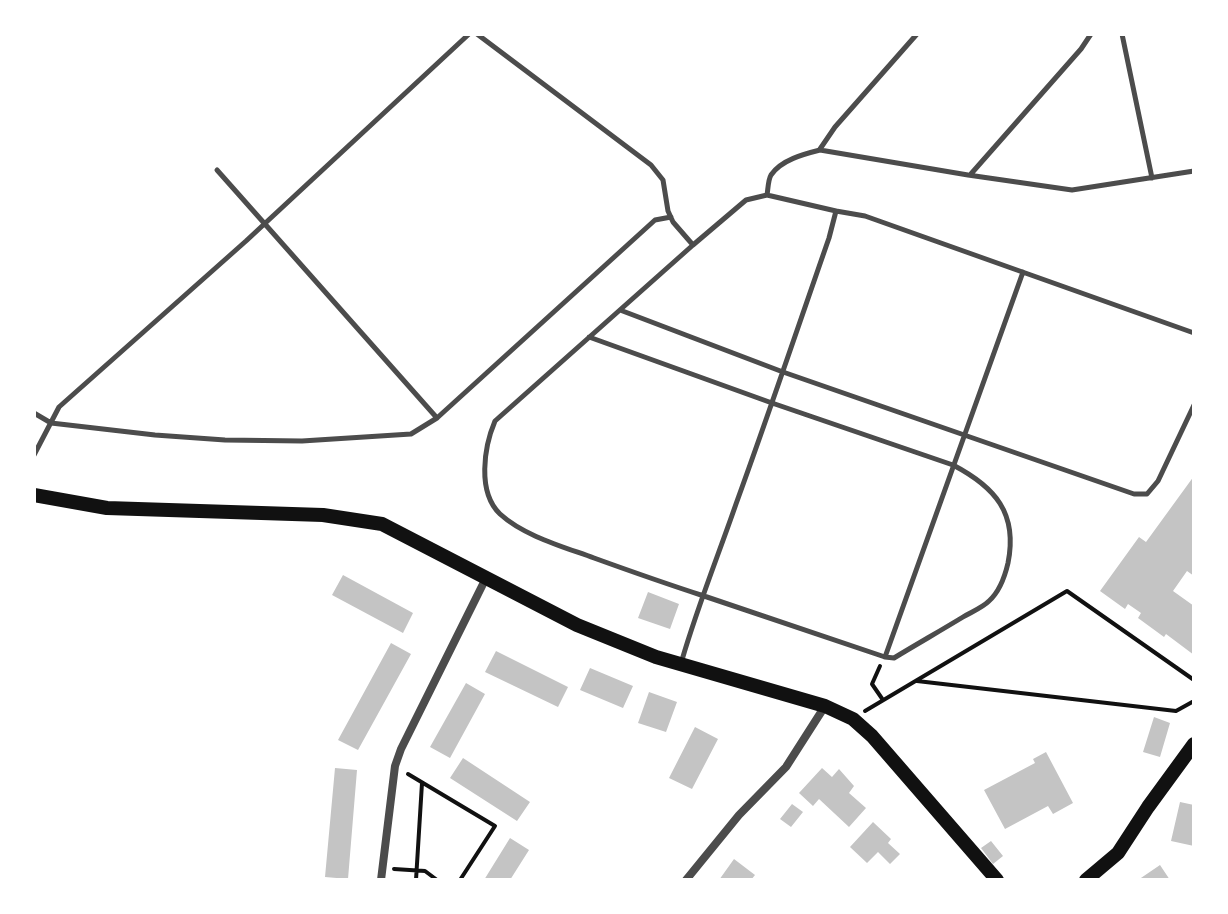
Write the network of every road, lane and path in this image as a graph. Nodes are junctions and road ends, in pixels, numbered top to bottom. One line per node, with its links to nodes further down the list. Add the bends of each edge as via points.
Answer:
1 (469, 34): 14 (lane)
2 (477, 34): 13 (lane, via 651,165 663,180)
3 (917, 34): 6 (lane)
4 (1091, 34): 9 (lane)
5 (1122, 34): 10 (lane)
6 (820, 150): 9 (lane); 11 (lane, via 782,165 770,176)
7 (217, 170): 14 (lane)
8 (1194, 171): 10 (lane)
9 (970, 175): 10 (lane, via 1072,190)
10 (1152, 178)
11 (767, 195): 12 (lane); 15 (lane, via 746,200)
12 (836, 211): 16 (lane, via 865,216); 20 (lane)
13 (671, 217): 15 (lane); 24 (lane, via 655,220)
14 (265, 223): 24 (lane); 25 (lane, via 59,407)
15 (693, 245): 17 (lane)
16 (1023, 272): 18 (lane); 26 (lane)
17 (620, 310): 19 (lane); 20 (lane)
18 (1194, 333)
19 (589, 337): 21 (lane); 31 (lane, via 495,421 485,457 488,493 499,513 535,537)
20 (783, 372): 21 (lane); 26 (lane)
21 (772, 403): 28 (lane); 31 (lane)
22 (1194, 405): 26 (lane, via 1147,494)
23 (34, 413): 25 (lane)
24 (437, 418): 25 (lane, via 411,434 302,441 155,435)
25 (51, 423): 27 (lane)
26 (964, 435): 28 (lane)
27 (34, 455)
28 (953, 465): 32 (lane); 32 (lane, via 977,478 1004,512 1011,531 1007,569 988,602 894,658)
29 (34, 495): 30 (main road, via 107,508 323,515 382,524)
30 (486, 578): 33 (main road, via 577,625); 41 (street)
31 (704, 596): 32 (lane); 33 (lane)
32 (885, 657): 36 (path, via 872,684)
33 (681, 665): 38 (main road)
34 (1194, 680): 35 (path, via 1067,591)
35 (914, 681): 36 (path); 37 (path, via 1176,711)
36 (883, 700): 39 (path)
37 (1194, 701)
38 (825, 706): 39 (main road); 49 (street, via 786,767)
39 (853, 719): 50 (main road)
40 (1194, 744): 51 (main road, via 1118,853)
41 (395, 766): 42 (path); 43 (street)
42 (422, 782): 44 (path); 48 (path, via 495,826)
43 (382, 869): 44 (path); 45 (street)
44 (416, 871): 46 (path); 47 (path)
45 (381, 880)
46 (416, 880)
47 (437, 880)
48 (460, 880)
49 (686, 880)
50 (997, 880)
51 (1086, 880)

